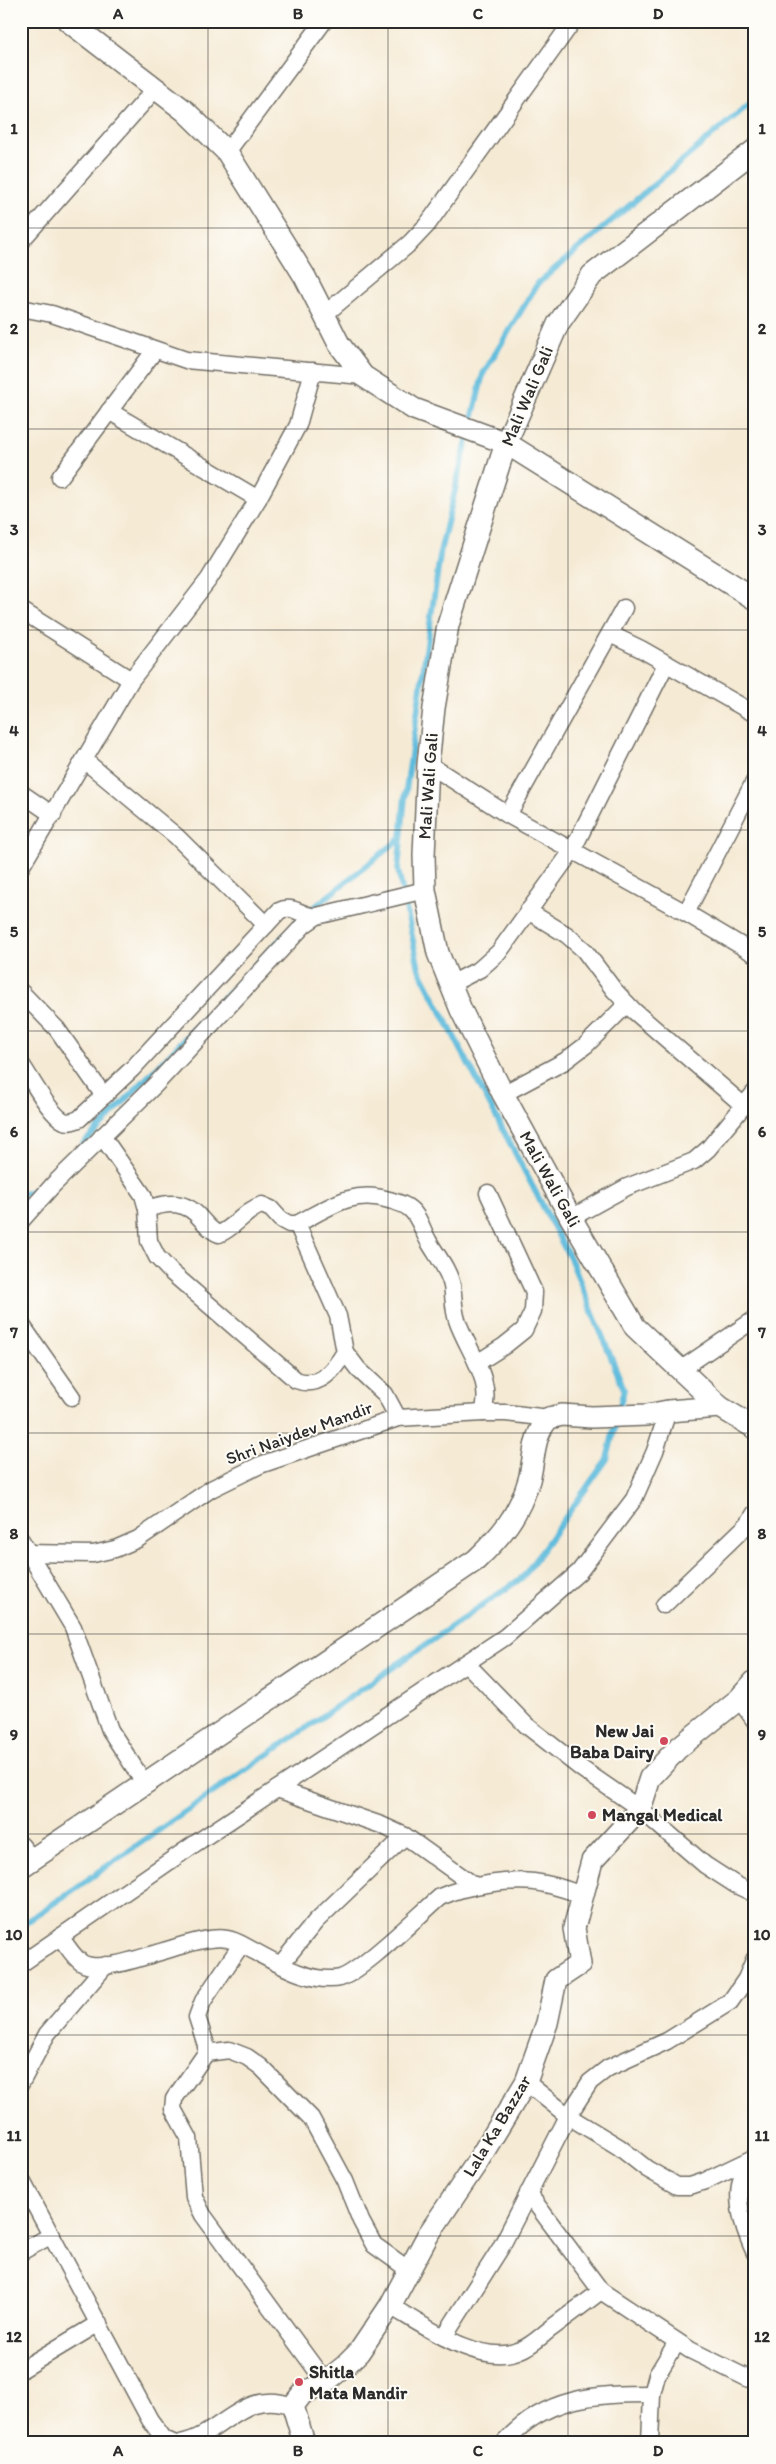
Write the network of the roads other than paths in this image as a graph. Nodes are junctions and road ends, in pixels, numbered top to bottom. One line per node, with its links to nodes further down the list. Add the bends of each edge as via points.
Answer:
1 (68, 21): 4 (street)
2 (324, 21): 6 (street)
3 (573, 21): 9 (street, via 427,225)
4 (156, 88): 6 (street, via 186,111); 7 (street)
5 (755, 150): 14 (street, Mali Wali Gali, via 592,275 558,324)
6 (227, 152): 9 (street)
7 (21, 241)
8 (21, 308): 10 (street, via 52,314)
9 (325, 314): 12 (street, via 338,344)
10 (155, 350): 11 (street, via 186,360); 13 (street)
11 (313, 371): 12 (street); 16 (street, via 298,425)
12 (363, 376): 14 (street, via 414,409)
13 (109, 411): 15 (street); 16 (street)
14 (506, 443): 17 (street); 25 (street, Mali Wali Gali, via 448,625)
15 (60, 477)
16 (258, 499): 22 (street, via 209,579)
17 (755, 599)
18 (624, 608): 20 (street)
19 (21, 610): 22 (street)
20 (610, 634): 21 (street); 29 (street)
21 (666, 664): 23 (street); 30 (street)
22 (131, 680): 24 (street)
23 (755, 714)
24 (84, 760): 28 (street); 36 (street, via 176,836)
25 (428, 764): 29 (street); 32 (street, Mali Wali Gali, via 424,855)
26 (755, 780): 34 (street)
27 (21, 794): 28 (street)
28 (53, 814): 31 (street)
29 (508, 815): 30 (street)
30 (572, 851): 33 (street); 34 (street)
31 (21, 867)
32 (417, 892): 35 (street); 38 (street, Mali Wali Gali)
33 (528, 911): 38 (street, via 499,952 480,969); 40 (street, via 567,935 584,950)
34 (686, 914): 37 (street)
35 (313, 916): 36 (street, via 295,908 286,908 278,911); 43 (street)
36 (266, 925): 42 (street)
37 (755, 954)
38 (451, 984): 45 (street, Mali Wali Gali)
39 (21, 992): 46 (street, via 57,1029)
40 (627, 1004): 45 (street, via 565,1061); 47 (street)
41 (21, 1064): 46 (street, via 62,1121 79,1119)
42 (132, 1069): 43 (street); 46 (street)
43 (155, 1085): 48 (street)
44 (755, 1092): 47 (street)
45 (503, 1094): 51 (street, Mali Wali Gali)
46 (104, 1096)
47 (743, 1105): 51 (street, via 708,1149 694,1161 627,1187)
48 (102, 1136): 50 (street, via 136,1184); 52 (street)
49 (488, 1193): 57 (street, via 534,1292 533,1311 524,1330)
50 (147, 1208): 53 (street, via 162,1204 185,1205 219,1234 253,1207 262,1205 271,1209 280,1220); 56 (street, via 148,1241 157,1257 296,1380 306,1384 325,1377)
51 (571, 1218): 58 (street, Mali Wali Gali, via 635,1327)
52 (21, 1221)
53 (297, 1224): 56 (street, via 338,1316); 57 (street, via 354,1196 385,1198 411,1209 448,1274 457,1320)
54 (755, 1318): 58 (street)
55 (21, 1324): 59 (street)
56 (345, 1352): 63 (street, via 385,1394)
57 (477, 1363): 61 (street, via 487,1396)
58 (680, 1370): 60 (street, Mali Wali Gali)
59 (72, 1397)
60 (720, 1406): 62 (street); 65 (street, Mali Wali Gali)
61 (483, 1413): 63 (street, Shri Naiydev Mandir); 64 (street, Shri Naiydev Mandir)
62 (658, 1413): 64 (street); 69 (street, via 655,1451 634,1499 579,1572 505,1637)
63 (398, 1418): 67 (street, Shri Naiydev Mandir, via 260,1465 210,1489 138,1539 115,1549 93,1554)
64 (549, 1418): 73 (street, via 537,1436 529,1480 518,1510 501,1536 476,1560)
65 (755, 1428)
66 (755, 1513): 68 (street, via 748,1524)
67 (23, 1549): 73 (street, via 73,1627 110,1730)
68 (664, 1605)
69 (466, 1663): 74 (street); 75 (street, via 526,1726)
70 (755, 1681): 71 (street, Lala Ka Bazzar)
71 (739, 1699): 72 (street); 75 (street, Lala Ka Bazzar, via 677,1749 650,1778)
72 (755, 1721)
73 (146, 1784): 77 (street)
74 (277, 1789): 76 (street, via 381,1824); 81 (street)
75 (640, 1809): 79 (street, via 705,1865); 80 (street, Lala Ka Bazzar, via 592,1861)
76 (405, 1836): 78 (street); 85 (street, via 316,1921)
77 (25, 1857)
78 (475, 1886): 80 (street, via 544,1883); 85 (street, via 440,1898 359,1968 342,1978 324,1979)
79 (755, 1894)
80 (582, 1895): 88 (street, Lala Ka Bazzar, via 574,1928 580,1964 556,1980 547,2022)
81 (60, 1937): 84 (street); 86 (street, via 84,1964)
82 (241, 1945): 85 (street); 86 (street, via 216,1938); 87 (street, via 203,2001 196,2017)
83 (755, 1958): 90 (street, via 746,1979 730,2002 667,2041 608,2068 590,2082)
84 (21, 1964)
85 (281, 1964)
86 (106, 1965): 89 (street, via 46,2034)
87 (206, 2053): 97 (street, via 229,2050 247,2057 311,2118 342,2173 374,2245); 105 (street, via 174,2099 173,2109 189,2138 194,2197 203,2215)
88 (526, 2082): 90 (street); 97 (street, Lala Ka Bazzar)
89 (21, 2083)
90 (568, 2116): 91 (street, via 677,2186 705,2181); 93 (street)
91 (754, 2157): 96 (street, via 744,2173 738,2197 744,2230)
92 (21, 2179): 94 (street)
93 (528, 2193): 98 (street); 101 (street, via 500,2248)
94 (52, 2235): 95 (street); 100 (street)
95 (21, 2252)
96 (755, 2253)
97 (409, 2270): 99 (street, Lala Ka Bazzar)
98 (601, 2291): 101 (street, via 520,2351 503,2355 486,2352); 102 (street)
99 (390, 2306): 101 (street); 105 (street, Lala Ka Bazzar, via 359,2352)
100 (99, 2323): 103 (street); 108 (street, via 150,2420)
101 (444, 2337)
102 (677, 2342): 104 (street, via 749,2379); 106 (street, via 657,2375)
103 (21, 2370)
104 (755, 2379)
105 (325, 2382): 107 (street, Lala Ka Bazzar, via 302,2394)
106 (652, 2394): 110 (street, via 601,2394 575,2400 539,2413 516,2429); 111 (street)
107 (292, 2406): 108 (street, via 278,2401 259,2402 190,2441); 109 (street)
108 (169, 2442)
109 (304, 2443)
110 (504, 2443)
111 (650, 2443)

